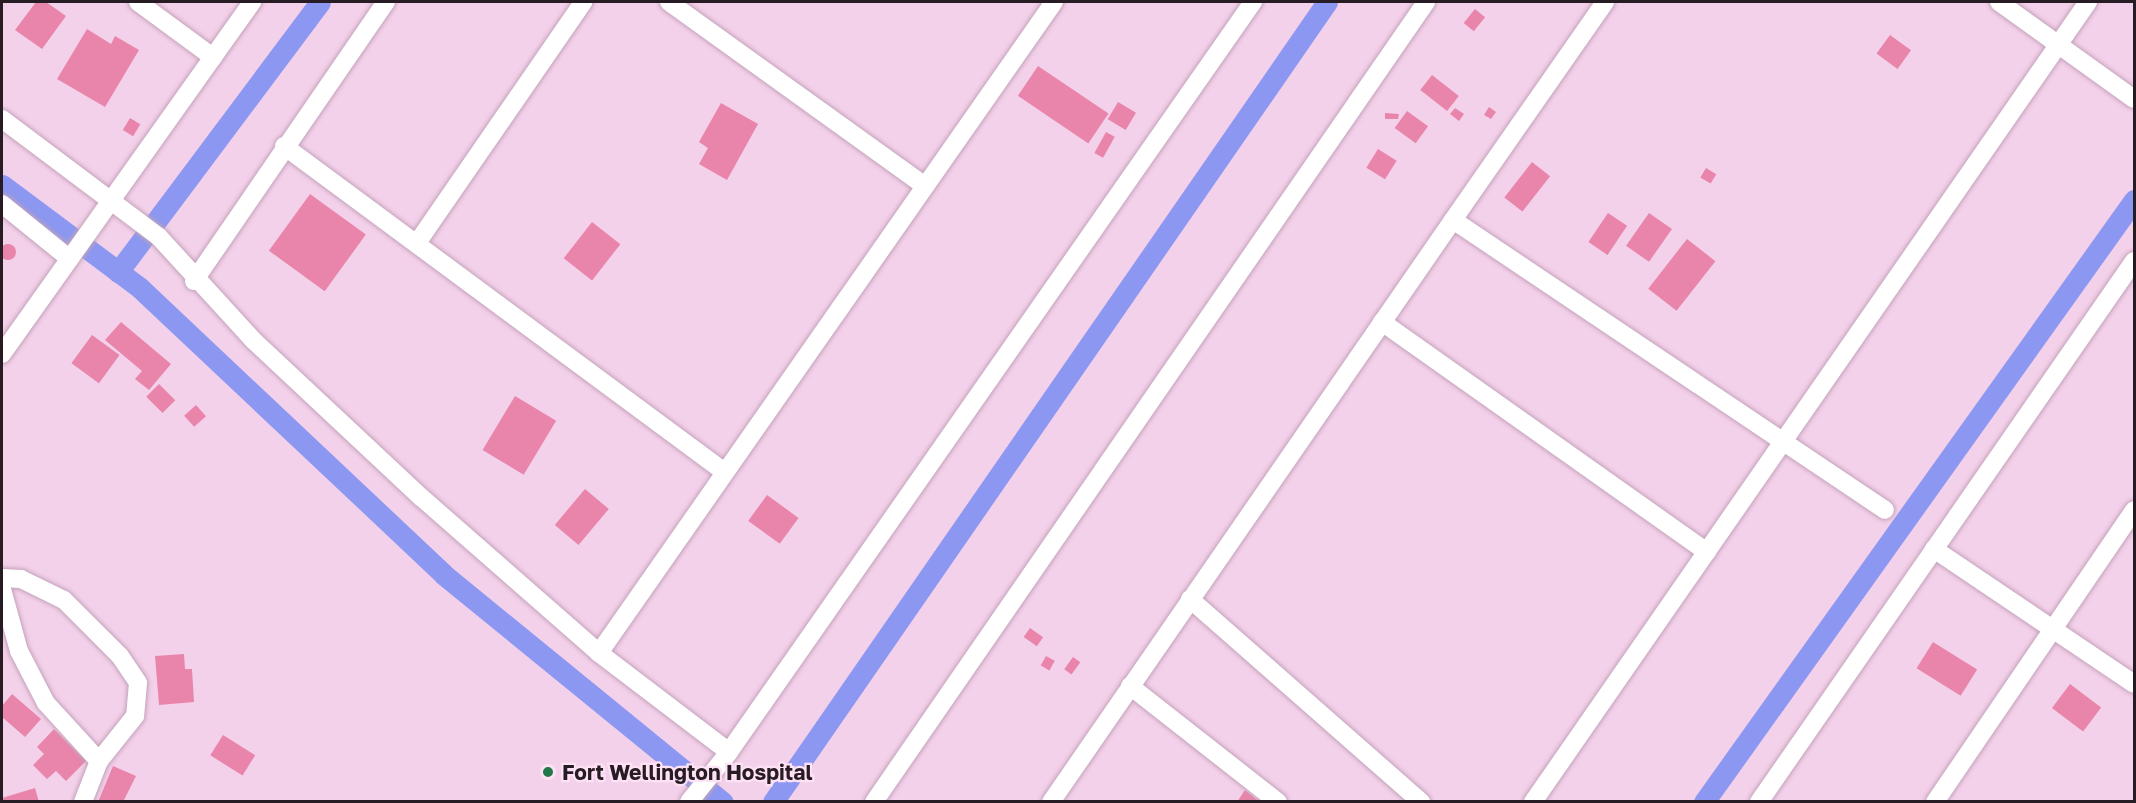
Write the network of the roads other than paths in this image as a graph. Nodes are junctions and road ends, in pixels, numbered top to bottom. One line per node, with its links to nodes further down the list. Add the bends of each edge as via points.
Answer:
1 (138, 2): 13 (street)
2 (252, 2): 13 (street)
3 (386, 2): 16 (street)
4 (583, 2): 21 (street)
5 (669, 2): 17 (street)
6 (1054, 2): 17 (street)
7 (1253, 2): 40 (street)
8 (1426, 2): 44 (street)
9 (1605, 2): 20 (street)
10 (1999, 2): 12 (street)
11 (2088, 2): 12 (street)
12 (2059, 43): 14 (street); 27 (street)
13 (213, 57): 18 (street)
14 (2134, 99)
15 (2, 119): 18 (street)
16 (284, 146): 21 (street); 24 (street)
17 (925, 186): 28 (street)
18 (111, 202): 22 (street); 24 (street, via 159,237)
19 (2, 204): 22 (street)
20 (1453, 220): 25 (street); 27 (street)
21 (417, 243): 28 (street)
22 (70, 259): 26 (street)
23 (2134, 261): 31 (street)
24 (194, 281): 37 (street, via 422,498)
25 (1382, 322): 32 (street); 35 (street)
26 (2, 354)
27 (1784, 440): 29 (street); 32 (street)
28 (723, 471): 37 (street)
29 (1885, 510)
30 (2134, 510): 36 (street)
31 (1934, 549): 36 (street); 49 (street)
32 (1707, 552): 48 (street)
33 (2, 578): 41 (street, via 21,579 64,600 120,656 138,683 135,716)
34 (2, 589): 41 (street, via 19,651 46,703)
35 (1190, 599): 39 (street); 47 (street)
36 (2052, 628): 38 (street); 50 (street)
37 (598, 653): 40 (street)
38 (2134, 684)
39 (1130, 686): 45 (street); 46 (street)
40 (729, 752): 43 (street)
41 (99, 761): 42 (street)
42 (83, 801)
43 (689, 801)
44 (875, 801)
45 (1051, 801)
46 (1278, 801)
47 (1421, 801)
48 (1533, 801)
49 (1759, 801)
50 (1935, 801)

